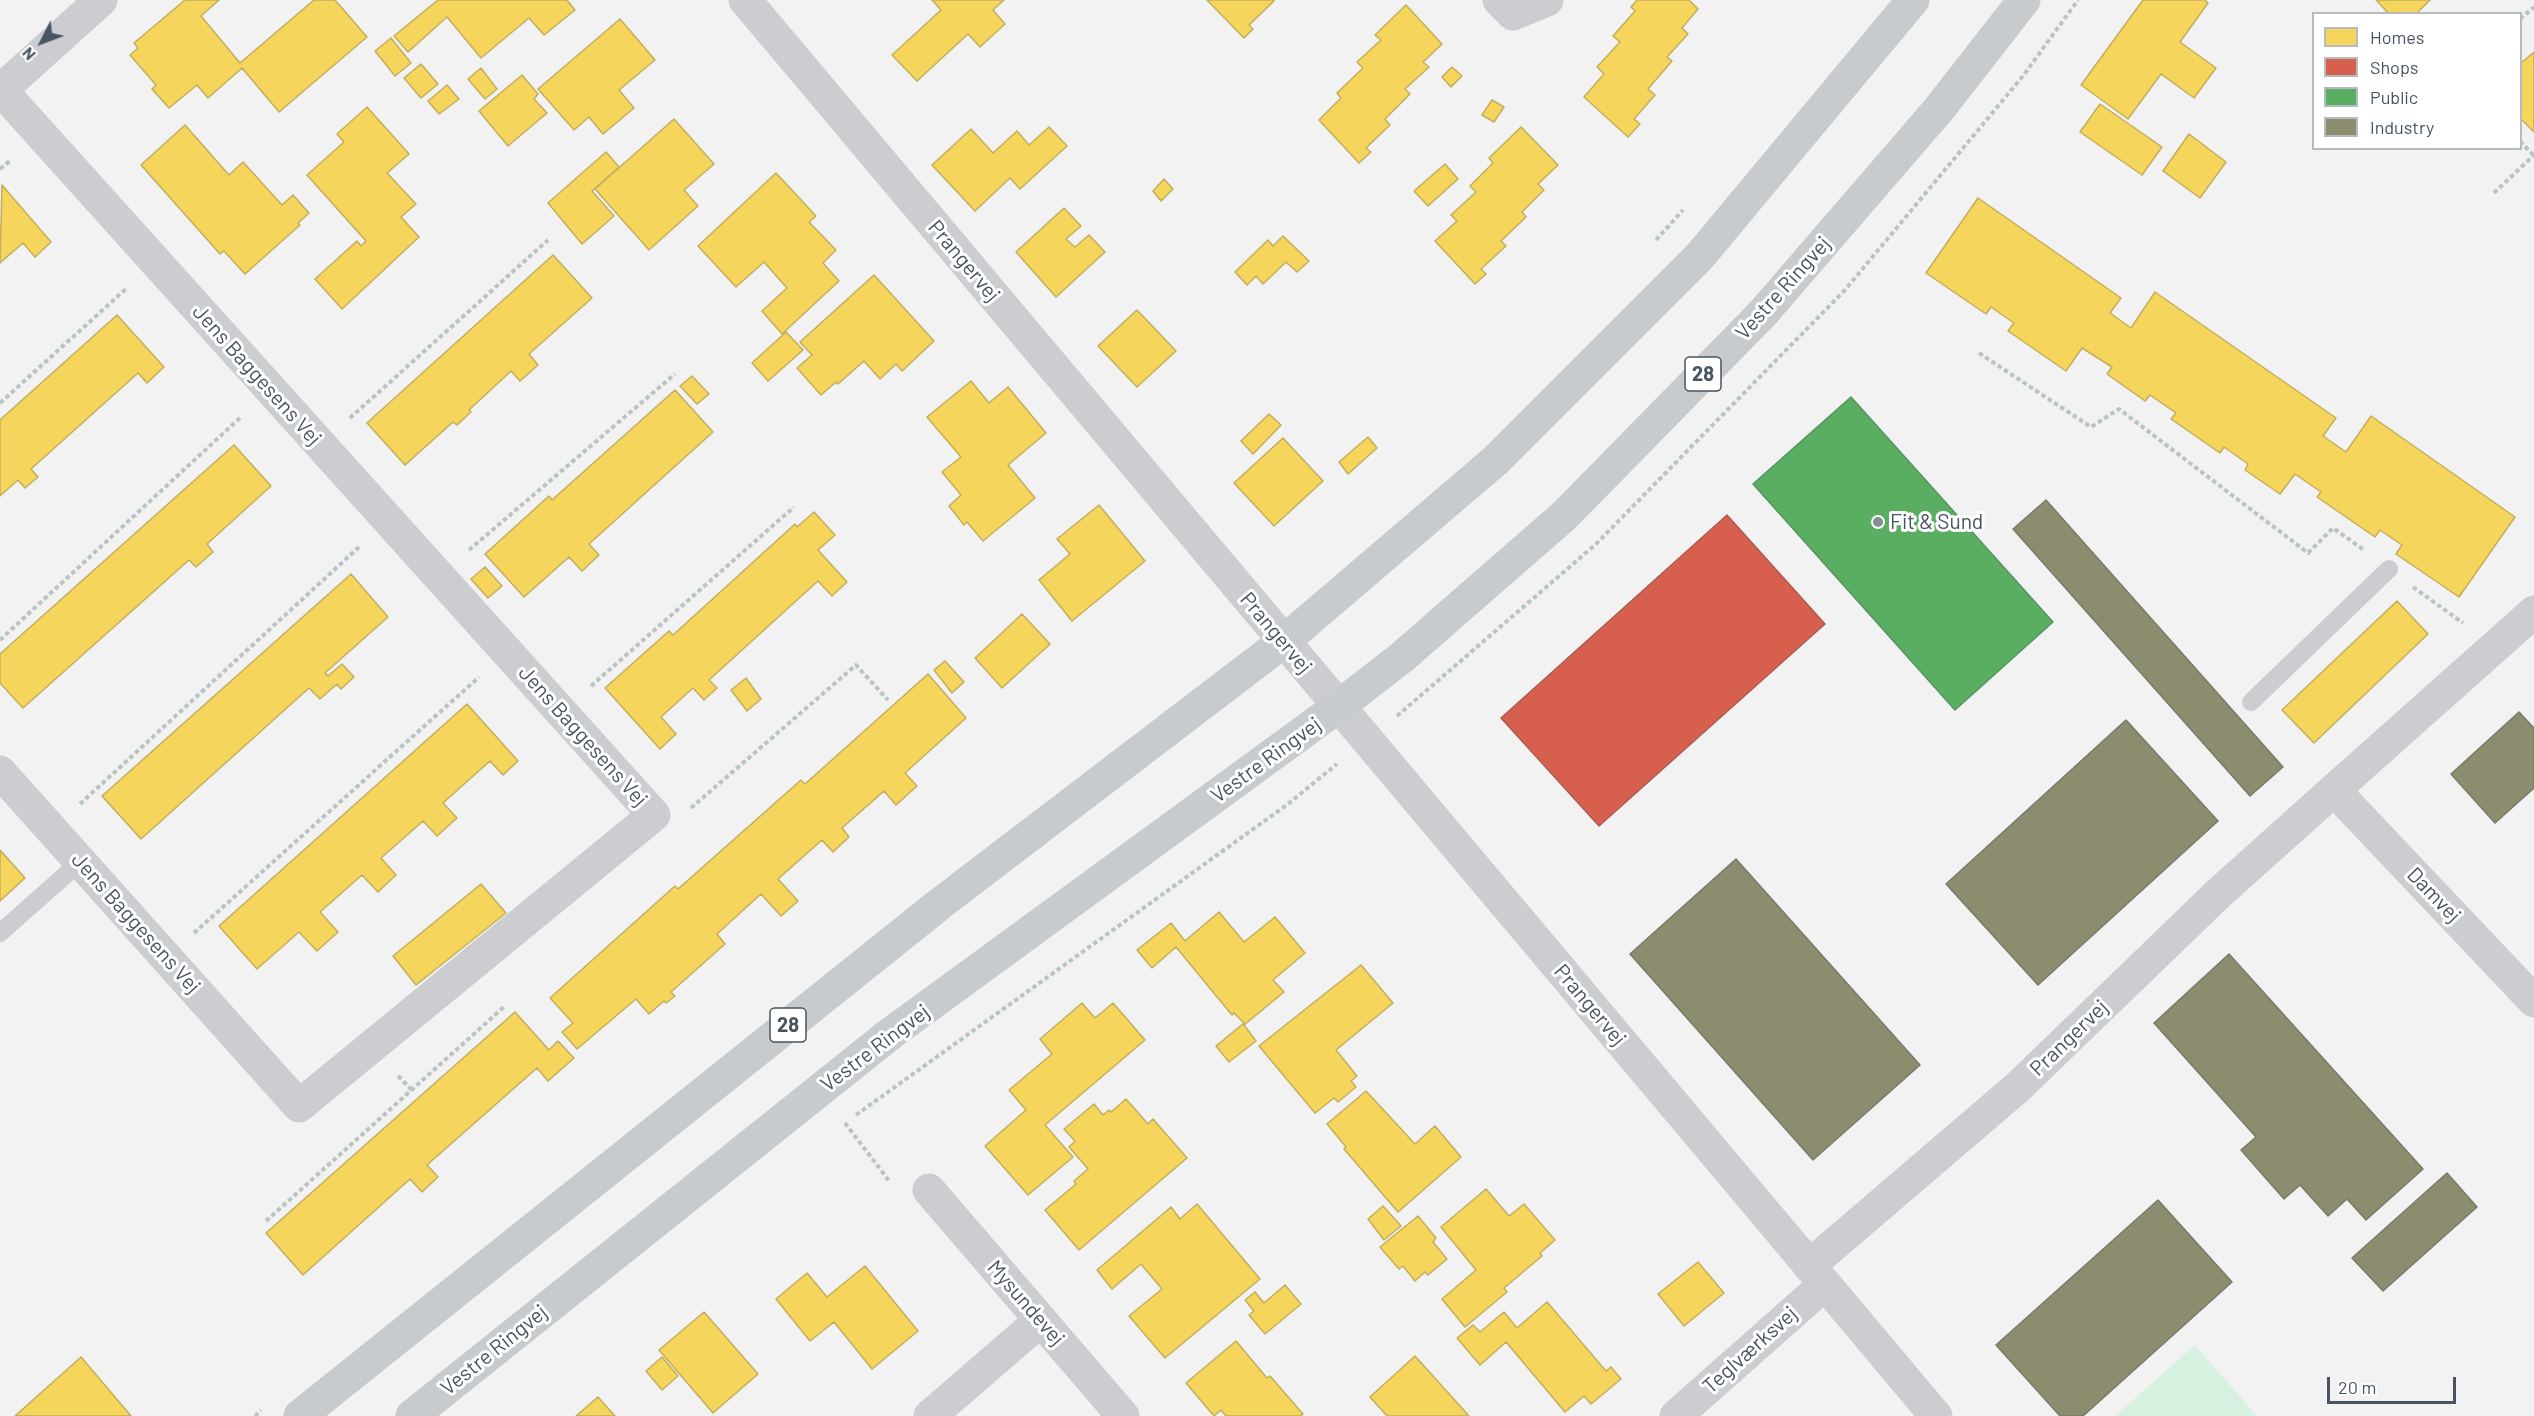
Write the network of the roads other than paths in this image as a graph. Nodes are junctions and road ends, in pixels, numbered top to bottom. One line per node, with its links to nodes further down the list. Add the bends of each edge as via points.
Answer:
1 (100, 0): 7 (street)
2 (745, 0): 10 (street, Prangervej)
3 (1500, 0): 4 (street, via 1513,14)
4 (1547, 0)
5 (1913, 0): 10 (main road, 28, via 1700,256 1496,460)
6 (2024, 0): 12 (main road, Vestre Ringvej / 28, via 1939,109 1763,313 1565,515 1401,658)
7 (0, 91): 15 (street, Jens Baggesens Vej, via 654,815 299,1106)
8 (2389, 569): 11 (lane)
9 (2534, 612): 14 (street)
10 (1283, 642): 12 (street, Prangervej); 21 (main road, 28, via 940,903)
11 (2251, 702)
12 (1339, 706): 19 (street, Prangervej); 22 (main road, Vestre Ringvej / 28, via 890,1034)
13 (0, 772): 15 (street, Jens Baggesens Vej)
14 (2334, 790): 17 (street, Damvej); 19 (street, Prangervej)
15 (81, 862): 16 (lane)
16 (0, 933)
17 (2534, 1001)
18 (929, 1190): 20 (street, Mysundevej)
19 (1816, 1275): 25 (street, Teglværksvej); 26 (street, Prangervej)
20 (1041, 1320): 23 (street); 24 (street, Mysundevej)
21 (300, 1416)
22 (412, 1416)
23 (930, 1416)
24 (1123, 1416)
25 (1676, 1416)
26 (1936, 1416)

